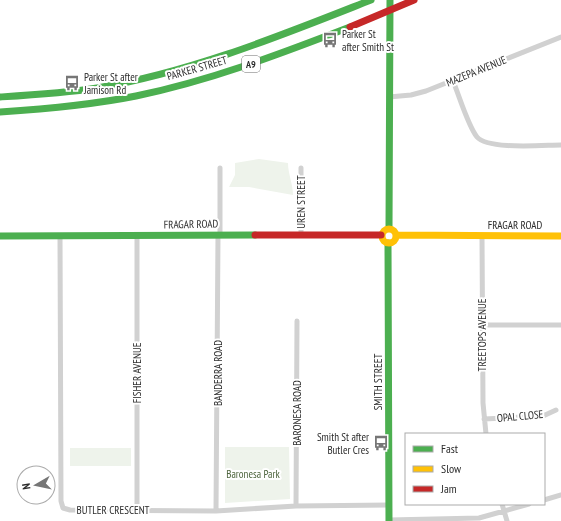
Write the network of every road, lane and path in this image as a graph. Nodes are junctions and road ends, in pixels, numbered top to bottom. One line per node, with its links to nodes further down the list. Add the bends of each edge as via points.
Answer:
1 (371, 0): 8 (main road, PARKER STREET / A9, via 234,53 146,79 75,92)
2 (390, 0): 4 (main road)
3 (414, 0): 4 (main road, PARKER STREET / A9)
4 (389, 10): 7 (main road); 9 (main road, PARKER STREET / A9, via 260,60 186,84 107,101)
5 (561, 37): 6 (street, MAZEPA AVENUE)
6 (453, 81): 7 (street, MAZEPA AVENUE, via 411,95); 10 (street, via 475,133 483,142 494,145)
7 (389, 97): 13 (main road)
8 (0, 98)
9 (0, 112)
10 (561, 145)
11 (220, 168): 14 (street, BANDERRA ROAD)
12 (301, 168): 15 (street, UREN STREET)
13 (389, 228): 16 (main road, via 383,231); 20 (main road, via 394,230)
14 (219, 235): 15 (main road, FRAGAR ROAD); 19 (main road, FRAGAR ROAD); 37 (street, BANDERRA ROAD)
15 (301, 235): 16 (main road, FRAGAR ROAD)
16 (382, 235): 23 (main road, via 383,240)
17 (0, 236): 18 (main road, FRAGAR ROAD)
18 (60, 236): 19 (main road, FRAGAR ROAD); 36 (street, BUTLER CRESCENT, via 61,503 63,508 70,510)
19 (137, 236): 36 (street, FISHER AVENUE)
20 (396, 236): 21 (main road, FRAGAR ROAD); 23 (main road, via 393,242)
21 (482, 236): 22 (main road, FRAGAR ROAD); 25 (street, TREETOPS AVENUE)
22 (561, 236)
23 (388, 243): 32 (main road, SMITH STREET)
24 (297, 321): 35 (street, BARONESA ROAD)
25 (482, 325): 26 (street); 28 (street, TREETOPS AVENUE)
26 (561, 325)
27 (556, 410): 28 (street, OPAL CLOSE, via 543,416)
28 (484, 419): 29 (street, TREETOPS AVENUE)
29 (486, 433)
30 (561, 495): 31 (street)
31 (545, 500)
32 (389, 505): 35 (street, BUTLER CRESCENT); 39 (main road, SMITH STREET)
33 (502, 505): 38 (street)
34 (525, 505): 38 (street)
35 (296, 506): 37 (street, BUTLER CRESCENT)
36 (137, 510): 37 (street, BUTLER CRESCENT)
37 (216, 511)
38 (504, 511): 39 (street, via 474,518); 40 (street)
39 (389, 521)
40 (507, 521)

